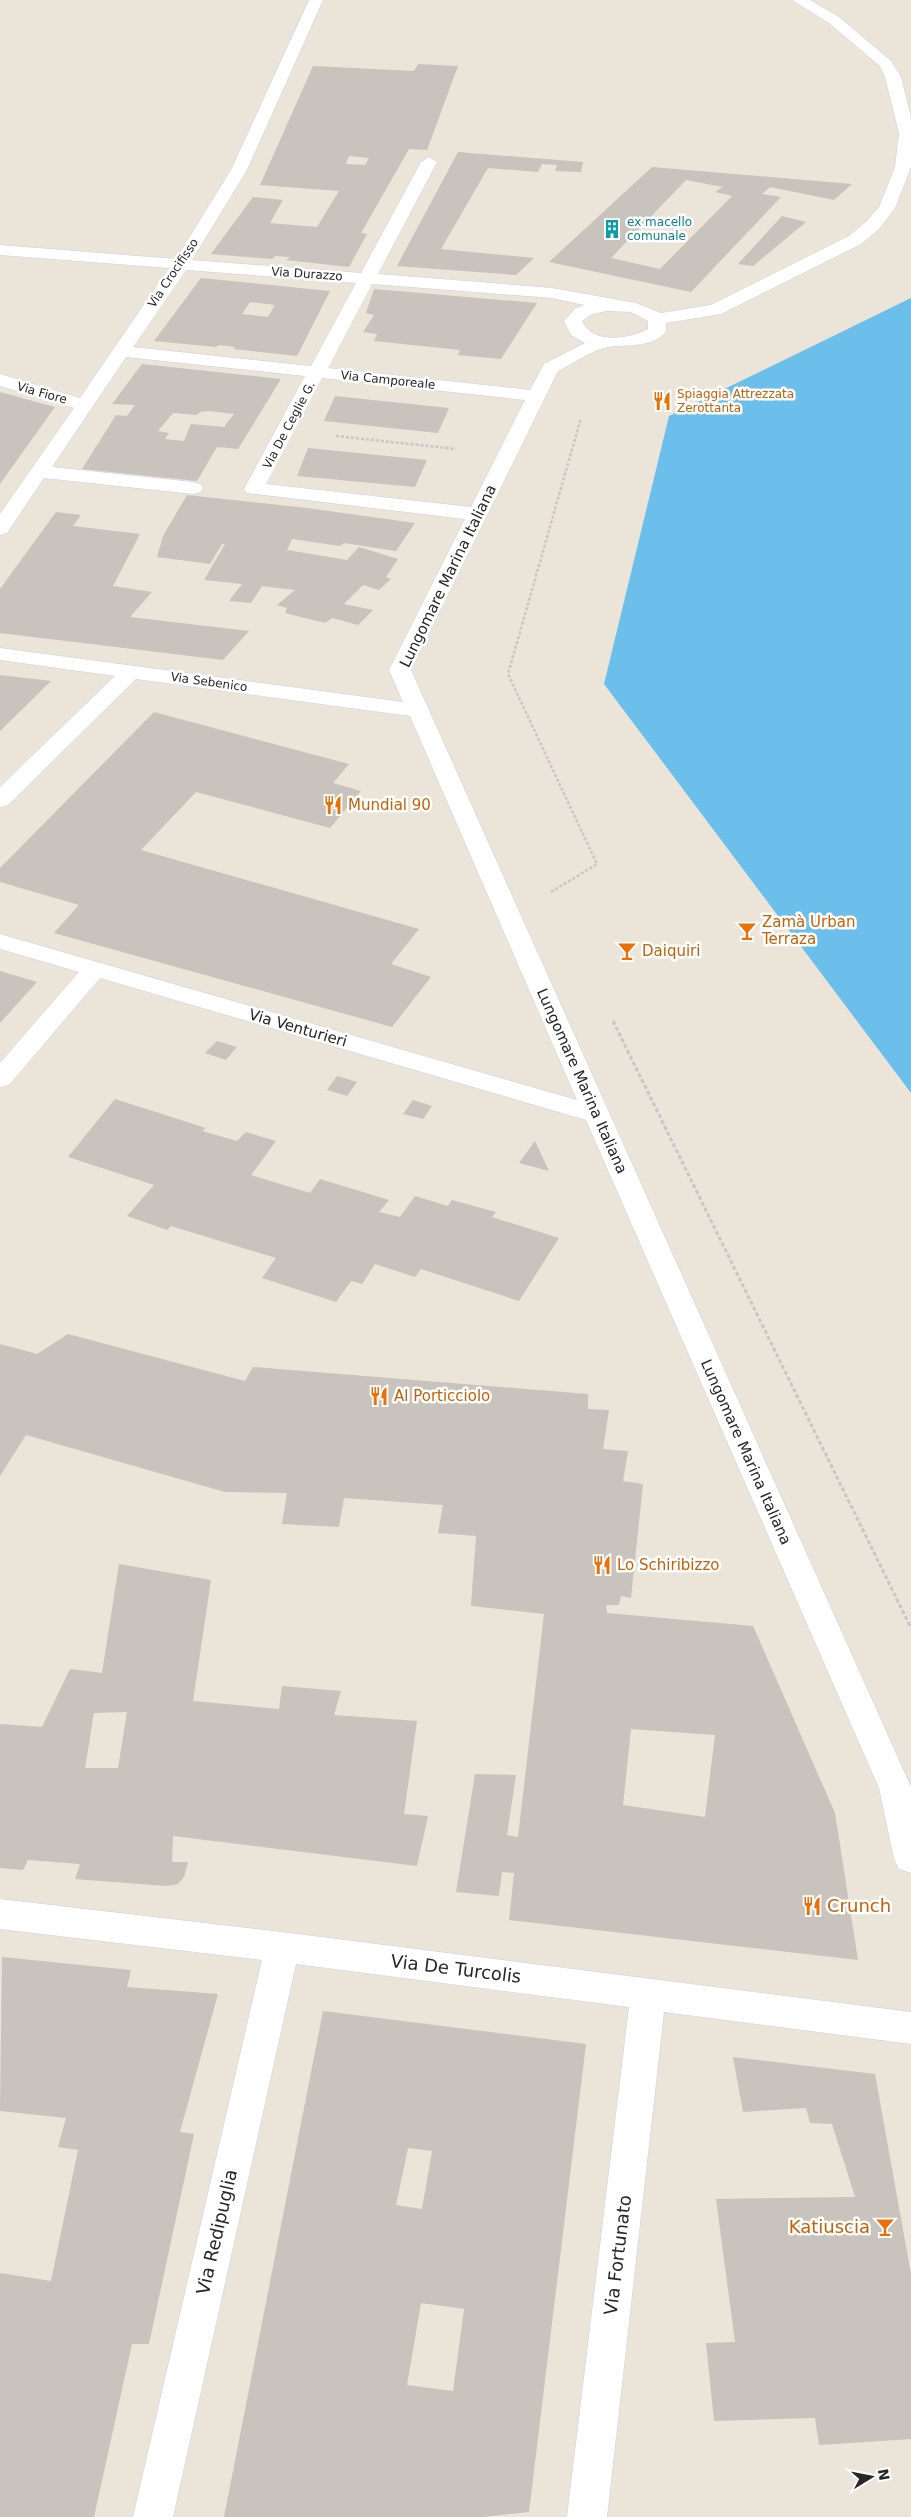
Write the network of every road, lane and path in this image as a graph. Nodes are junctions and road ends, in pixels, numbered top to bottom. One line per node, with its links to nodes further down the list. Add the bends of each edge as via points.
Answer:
1 (316, 0): 5 (street, Via Crocifisso, via 239,170)
2 (799, 0): 8 (street, via 834,20 886,64 893,77 908,133 903,167 887,208 855,240 796,272 715,310)
3 (429, 162): 6 (street, Via De Ceglie G.)
4 (0, 250): 5 (street, Via Durazzo)
5 (181, 264): 6 (street, Via Durazzo); 10 (street, Via Crocifisso)
6 (367, 278): 7 (street, Via Durazzo, via 552,293); 11 (street, Via De Ceglie G.)
7 (613, 305): 8 (street, via 642,309); 9 (street, via 587,309 573,321 580,334)
8 (657, 319): 9 (street, via 657,331 641,340)
9 (602, 342): 13 (street, Lungomare Marina Italiana, via 550,368)
10 (120, 351): 11 (street, Via Camporeale); 14 (street, Via Crocifisso)
11 (317, 372): 13 (street, Via Camporeale); 16 (street, Via De Ceglie G.)
12 (0, 380): 14 (street, Via Fiore)
13 (536, 396): 17 (street, Lungomare Marina Italiana)
14 (85, 405): 18 (street, Via Crocifisso)
15 (581, 418): 26 (path, via 508,674 596,864)
16 (286, 431): 17 (path); 20 (street, Via De Ceglie G., via 254,489)
17 (508, 454): 20 (street, Lungomare Marina Italiana)
18 (39, 472): 19 (street); 21 (street, Via Crocifisso)
19 (192, 488)
20 (478, 514): 24 (street, Lungomare Marina Italiana, via 400,670)
21 (0, 529)
22 (0, 654): 23 (street, Via Sebenico)
23 (131, 672): 24 (street, Via Sebenico); 25 (street)
24 (418, 711): 31 (street, Lungomare Marina Italiana)
25 (0, 800)
26 (551, 893)
27 (0, 941): 28 (street, Via Venturieri)
28 (95, 968): 30 (street); 31 (street, Via Venturieri)
29 (611, 1016): 32 (path)
30 (0, 1079)
31 (597, 1114): 33 (street, Lungomare Marina Italiana, via 895,1788)
32 (911, 1628)
33 (911, 1859)
34 (0, 1914): 35 (street, Via De Turcolis)
35 (282, 1947): 36 (street, Via De Turcolis); 38 (street, Via Redipuglia)
36 (648, 1994): 37 (street, Via De Turcolis); 39 (street, Via Fortunato)
37 (911, 2028)
38 (153, 2517)
39 (587, 2517)

